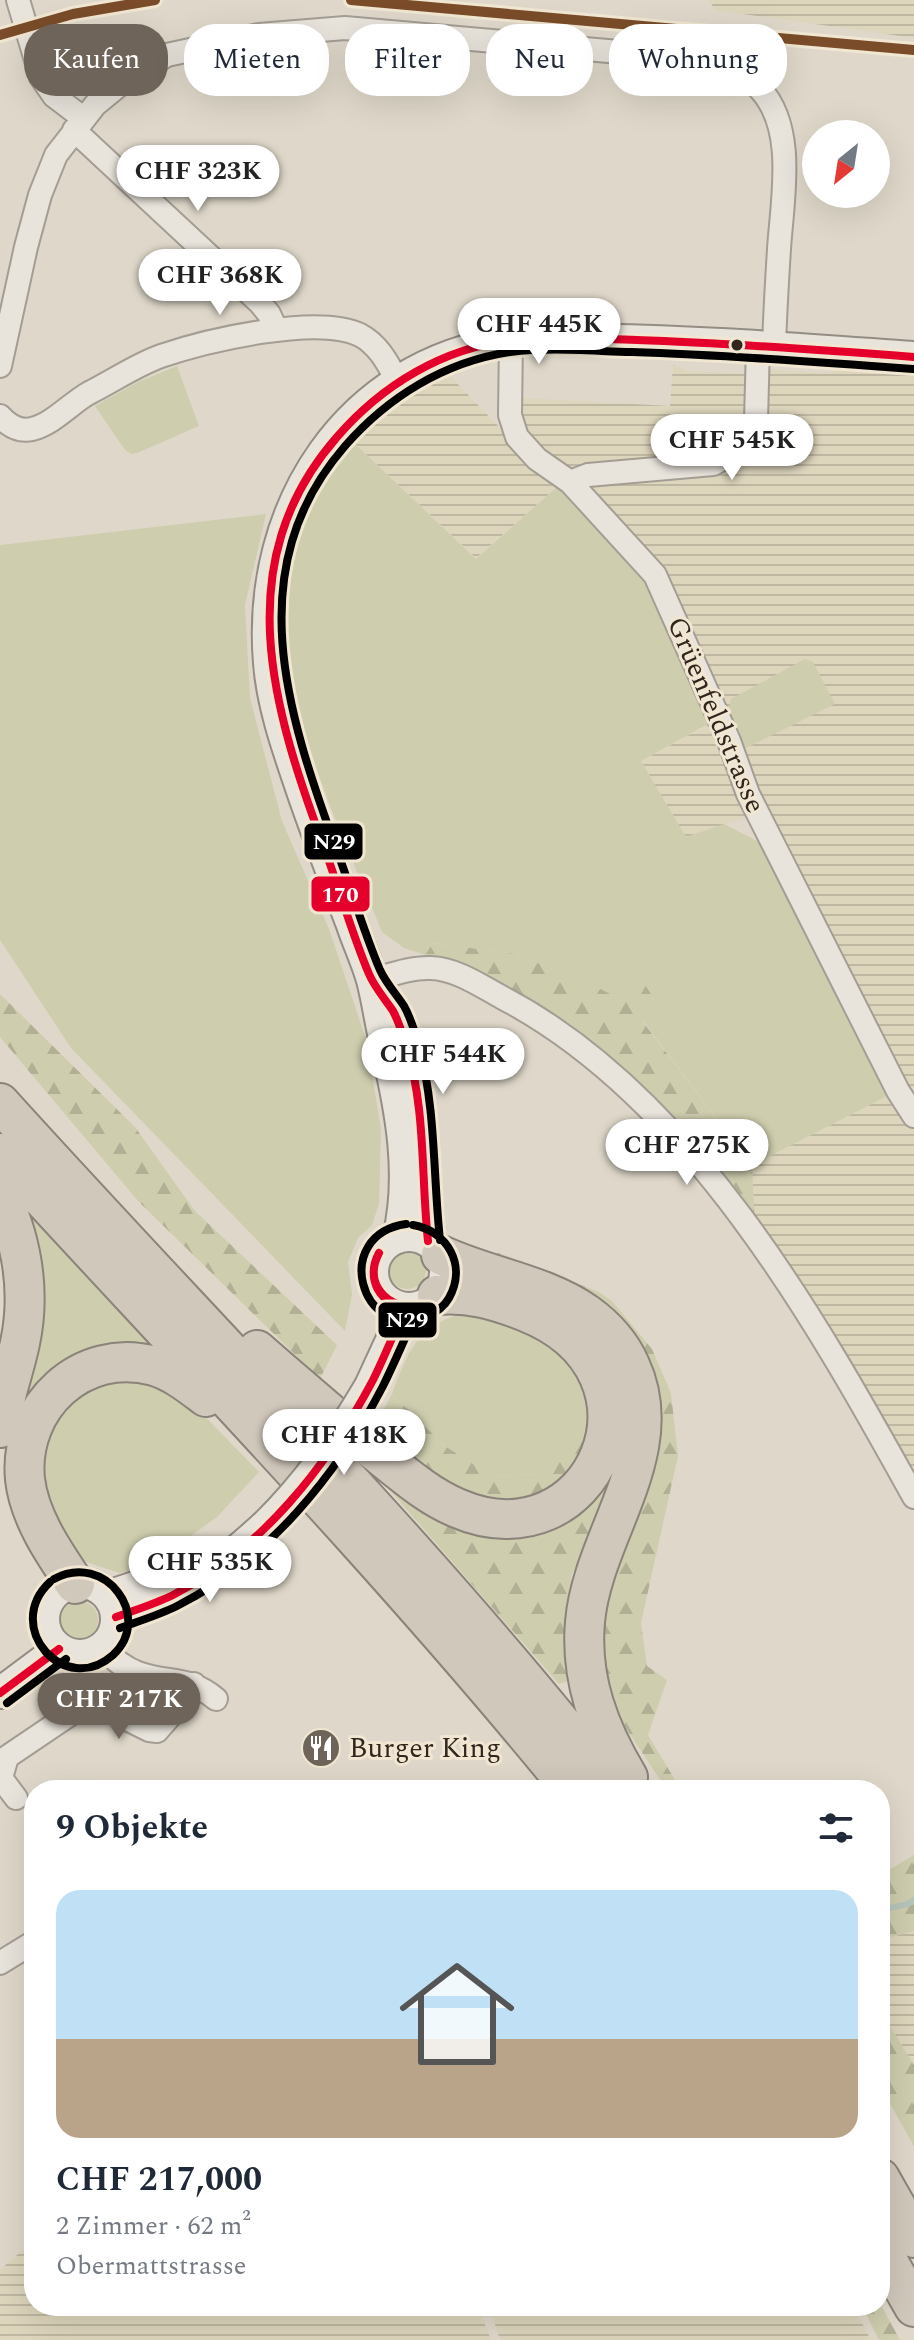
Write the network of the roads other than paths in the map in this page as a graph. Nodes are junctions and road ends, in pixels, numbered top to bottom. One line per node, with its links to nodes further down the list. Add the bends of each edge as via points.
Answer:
1 (18, 0): 2 (street, via 41,77)
2 (78, 124): 3 (street, via 260,303); 5 (street, via 129,77 167,55 259,35 345,28 713,63 752,82 767,99 785,160); 7 (street, via 56,155 40,195)
3 (276, 329): 8 (street, via 338,328 360,335 380,352); 9 (street, via 157,358 75,401 37,428 18,428)
4 (511, 340): 5 (main road); 8 (main road, via 437,361); 10 (street, Grüenfeldstrasse, via 510,415 517,437)
5 (766, 346): 6 (main road); 10 (street, via 756,420 741,449 713,464 588,475)
6 (914, 357)
7 (0, 366)
8 (398, 382): 11 (main road, via 343,429 302,484 279,545 268,614 269,663 282,728)
9 (0, 416)
10 (570, 482): 13 (street, Grüenfeldstrasse, via 655,575 764,828)
11 (372, 980): 17 (main road, via 398,1097 404,1212); 22 (street, via 429,967 450,970 572,1041 639,1098 686,1148 767,1255 868,1413)
12 (0, 1103): 16 (highway)
13 (914, 1116)
14 (0, 1153): 20 (highway)
15 (0, 1193): 19 (highway, via 21,1251 25,1290 20,1344)
16 (110, 1223): 18 (highway, via 434,1496 467,1512 505,1519 526,1516 572,1495 589,1475 605,1440 606,1398 592,1363 570,1337 530,1313 470,1295); 30 (highway, via 424,1564)
17 (422, 1245): 18 (main road, via 444,1280); 18 (main road, via 389,1242 376,1257 373,1278); 31 (highway, via 582,1310 614,1340 636,1378 642,1414 639,1447 591,1586 584,1644 598,1718)
18 (408, 1300): 23 (main road, bridge, via 362,1380 344,1430 315,1471 258,1519 232,1555 172,1596)
19 (0, 1428)
20 (270, 1445): 23 (highway, via 161,1368 116,1362 86,1370 53,1393 29,1434 27,1490); 29 (highway, via 439,1631)
21 (0, 1466): 23 (highway, via 12,1510)
22 (914, 1497)
23 (76, 1612): 24 (main road, via 80,1655); 24 (main road, via 115,1629); 25 (main road); 27 (main road)
24 (101, 1648): 26 (street, via 137,1673)
25 (0, 1670)
26 (194, 1684): 28 (street); 32 (street, via 157,1731 105,1708 84,1705 7,1757 1,1778)
27 (0, 1693)
28 (216, 1699)
29 (564, 1780)
30 (607, 1780)
31 (629, 1780)
32 (16, 1798)
33 (24, 1948): 34 (street)
34 (0, 1963)
35 (890, 2196): 36 (highway)
36 (914, 2238)
37 (890, 2265): 38 (highway)
38 (914, 2307)

